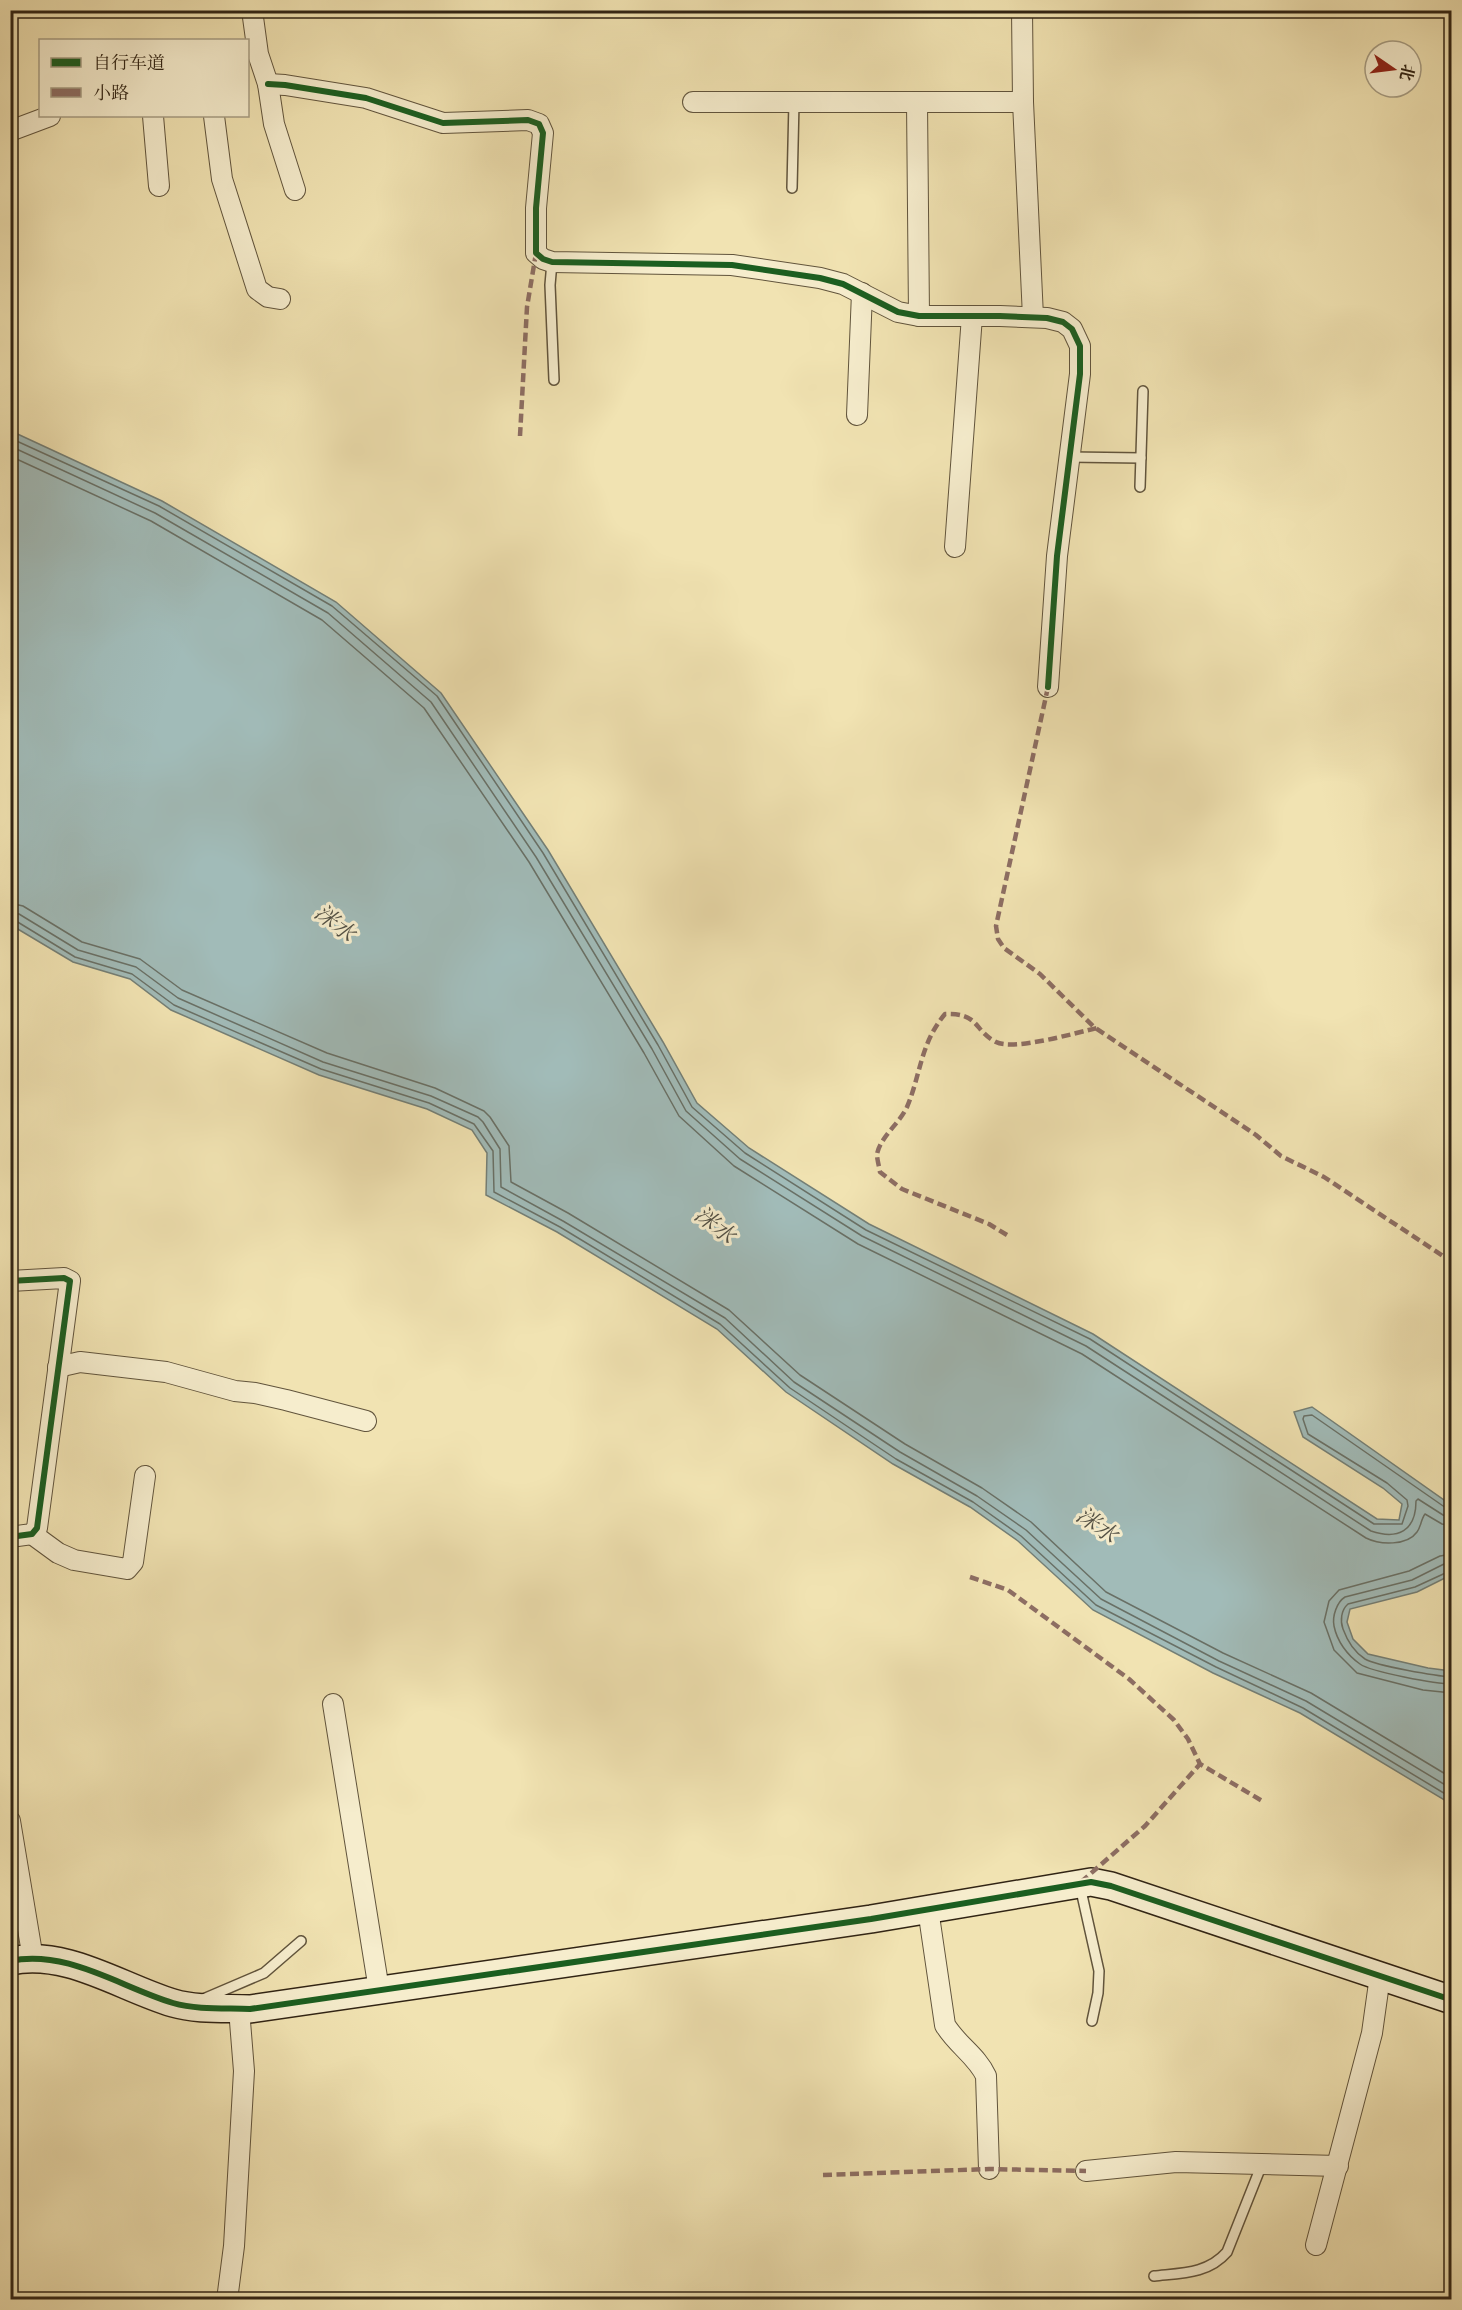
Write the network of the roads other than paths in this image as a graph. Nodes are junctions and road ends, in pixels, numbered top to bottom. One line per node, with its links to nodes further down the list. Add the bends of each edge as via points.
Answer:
1 (252, 10): 3 (street)
2 (1022, 10): 8 (street)
3 (254, 62): 4 (street)
4 (268, 84): 15 (street, via 274,124); 16 (street, via 366,98 443,123 528,120 539,124 543,133 536,252)
5 (693, 102): 6 (street)
6 (794, 102): 7 (street); 14 (lane)
7 (917, 102): 8 (street); 19 (street)
8 (1023, 102): 21 (street)
9 (47, 117): 12 (street)
10 (153, 117): 13 (street)
11 (214, 117): 18 (street, via 222,179 257,289)
12 (10, 131)
13 (159, 186)
14 (792, 188)
15 (295, 190)
16 (552, 262): 17 (street, via 732,265 820,278); 22 (lane)
17 (862, 293): 19 (street, via 898,312); 24 (street)
18 (280, 299)
19 (919, 316): 20 (street)
20 (972, 316): 21 (street); 28 (street)
21 (1033, 317): 25 (street, via 1063,322 1072,329 1080,346)
22 (554, 380)
23 (1143, 391): 26 (lane)
24 (857, 415)
25 (1069, 457): 26 (lane); 29 (street)
26 (1141, 458): 27 (lane)
27 (1140, 487)
28 (955, 547)
29 (1048, 687)
30 (10, 1281): 31 (street, via 70,1281)
31 (58, 1367): 32 (street, via 80,1362 166,1372); 34 (street, via 37,1528)
32 (366, 1421)
33 (145, 1476): 34 (street, via 133,1562 128,1569 74,1560)
34 (32, 1534): 35 (street)
35 (10, 1537)
36 (333, 1704): 43 (street)
37 (10, 1821): 41 (street)
38 (1079, 1884): 39 (street); 42 (street, via 1104,1884); 47 (lane, via 1099,1971)
39 (928, 1909): 43 (street); 50 (street, via 945,2025 953,2040 981,2065 986,2076)
40 (301, 1941): 45 (lane, via 264,1973)
41 (22, 1960): 45 (street, via 70,1964)
42 (1380, 1976): 44 (street); 49 (street, via 1372,2032)
43 (379, 1990): 46 (street)
44 (1452, 2000)
45 (187, 2006): 46 (street)
46 (239, 2009): 54 (street, via 244,2071)
47 (1092, 2021)
48 (1262, 2164): 49 (street); 51 (street, via 1176,2162); 53 (lane, via 1227,2252 1218,2262 1201,2270)
49 (1338, 2166): 52 (street)
50 (989, 2169)
51 (1086, 2171)
52 (1316, 2245)
53 (1154, 2276)
54 (227, 2300)

